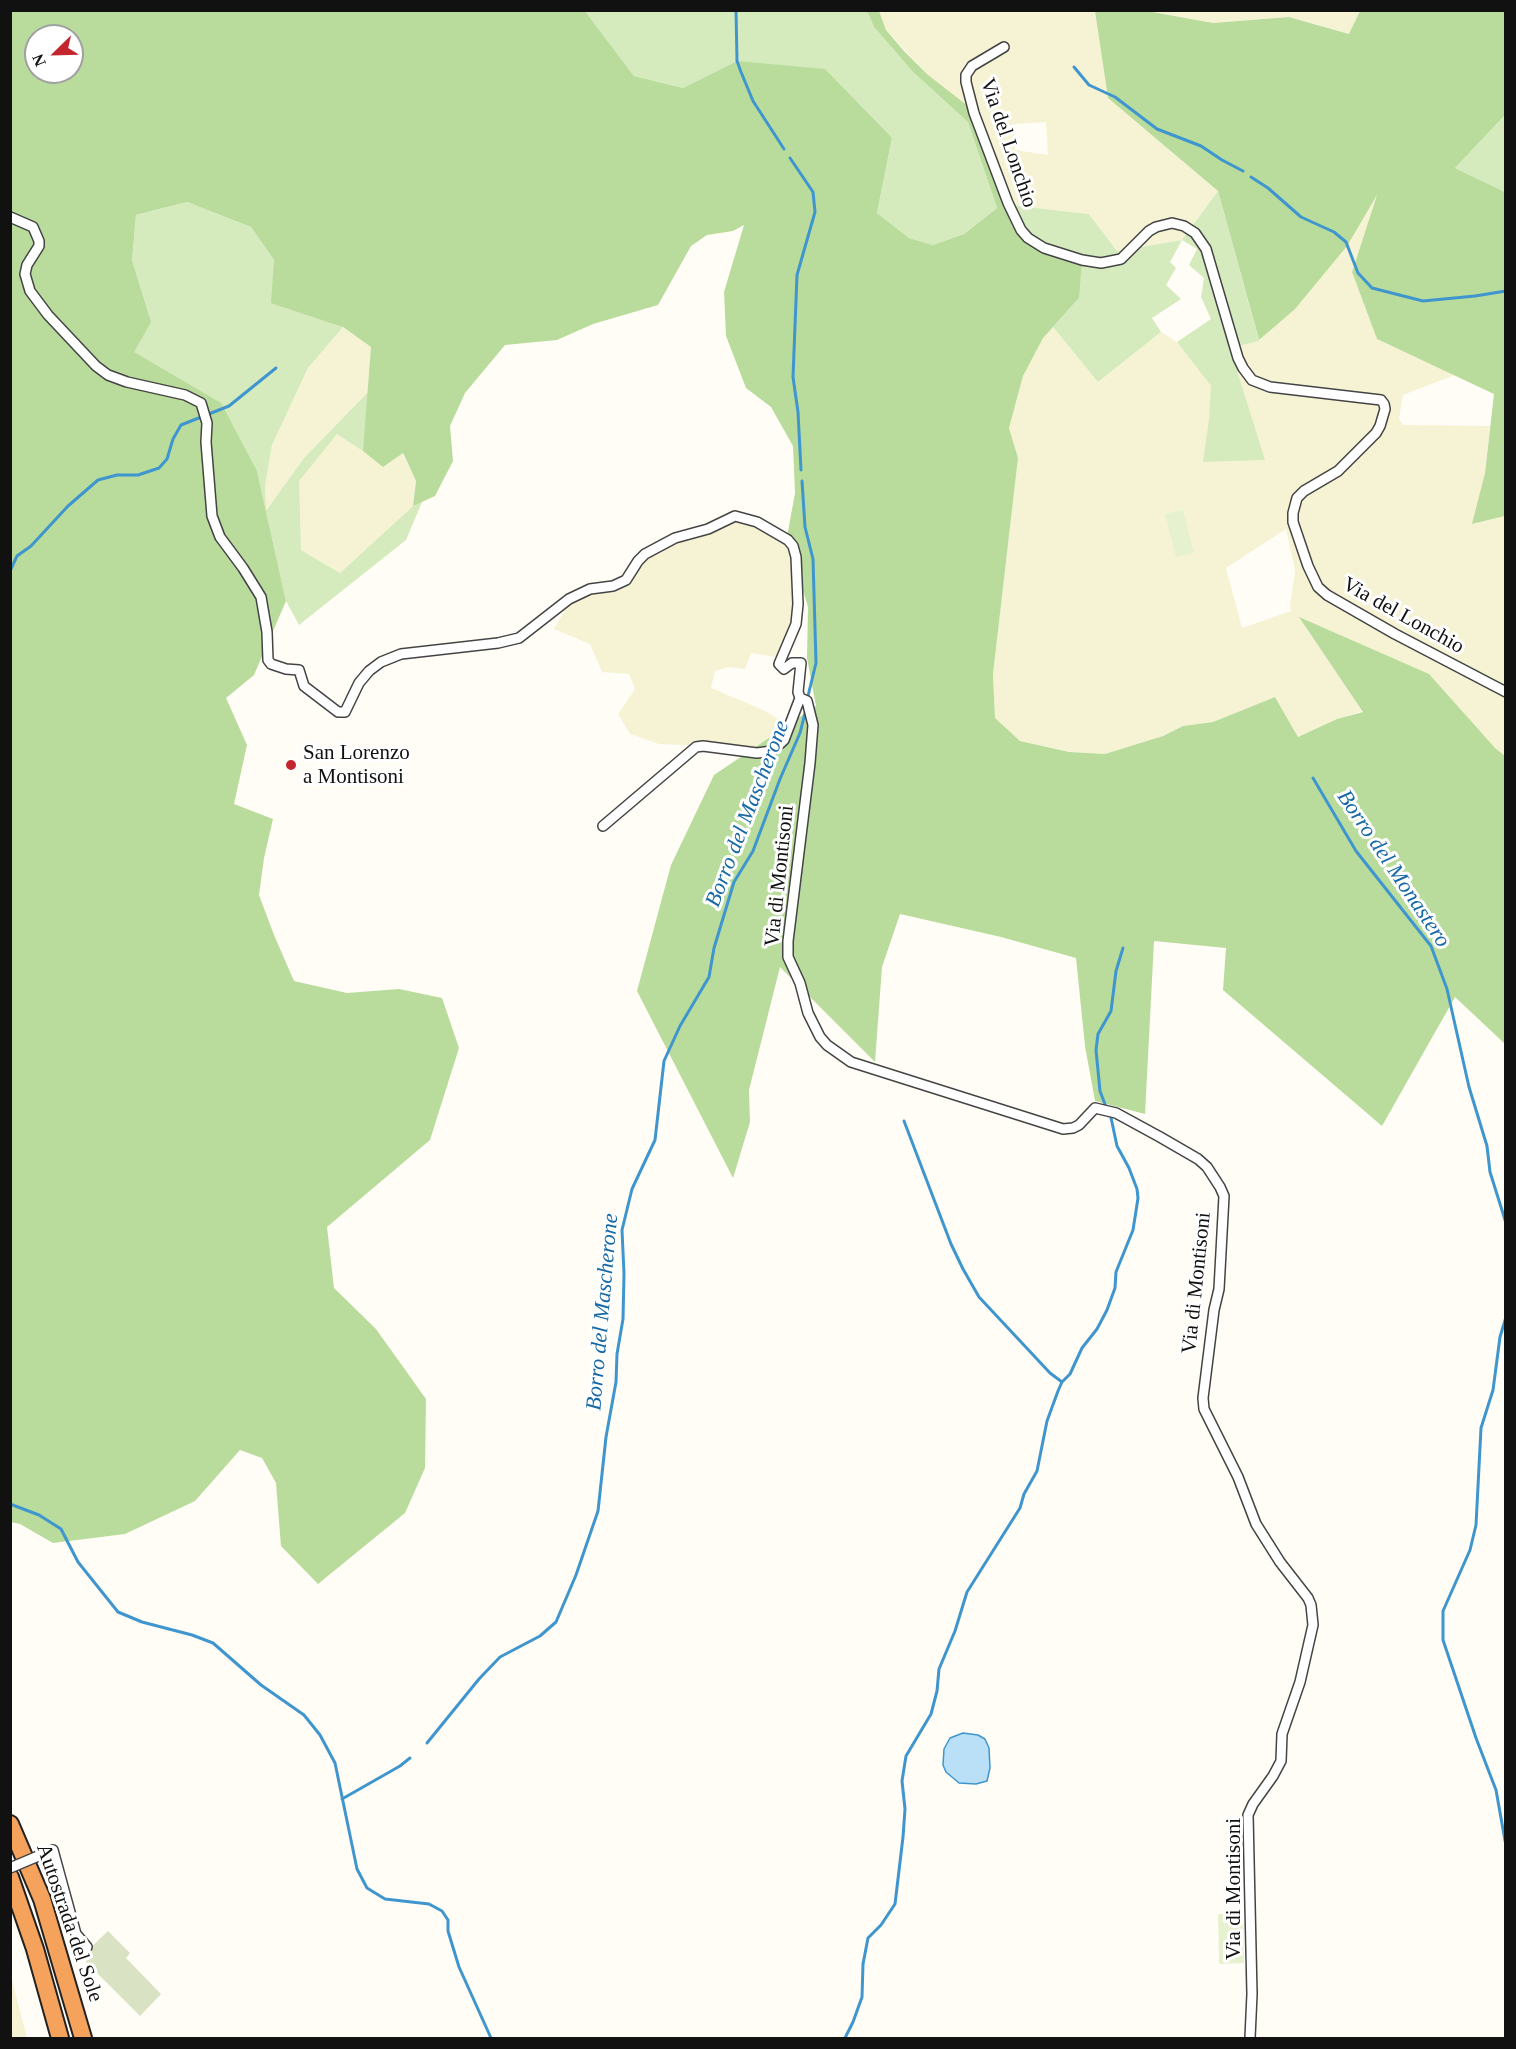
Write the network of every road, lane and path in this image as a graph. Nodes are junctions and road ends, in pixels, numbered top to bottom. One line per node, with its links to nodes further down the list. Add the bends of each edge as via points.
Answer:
1 (1004, 47): 3 (street, Via del Lonchio, via 972,66 966,82 1001,186 1021,230 1044,248 1101,263 1121,260 1156,227 1165,223 1184,226 1195,233 1206,249 1240,363 1252,380 1270,387 1381,400 1385,409 1376,433 1338,471 1297,498 1293,522 1311,571 1318,587 1327,595)
2 (10, 217): 4 (street, Via di Montisoni, via 33,227 39,241 25,274 30,291 96,366 108,375 185,395 201,403 207,423 212,516 220,537 261,597 268,660 286,669 299,670 304,686 338,712 345,712 359,683 381,662 401,654 519,638 569,598 626,580 638,561 668,541 735,516 758,522 793,546 796,624 779,664 784,669 801,663)
3 (1506, 692)
4 (800, 698): 5 (street, Via di Montisoni, via 784,740 772,751 749,753 696,747); 12 (street, Via di Montisoni, via 807,701 813,725 788,957 811,1019 827,1045 851,1062 1063,1129 1079,1125 1095,1108 1116,1113 1198,1159 1224,1196 1219,1289 1203,1398 1205,1414 1238,1478 1256,1524 1308,1598 1312,1625 1300,1682 1281,1734 1281,1761 1248,1815)
5 (603, 826)
6 (10, 1824): 11 (highway, Autostrada del Sole, via 42,1899)
7 (10, 1868): 9 (street, bridge, via 53,1850 75,1934)
8 (10, 1877): 10 (highway, Autostrada del Sole)
9 (87, 1947)
10 (60, 2038)
11 (83, 2038)
12 (1250, 2038)

